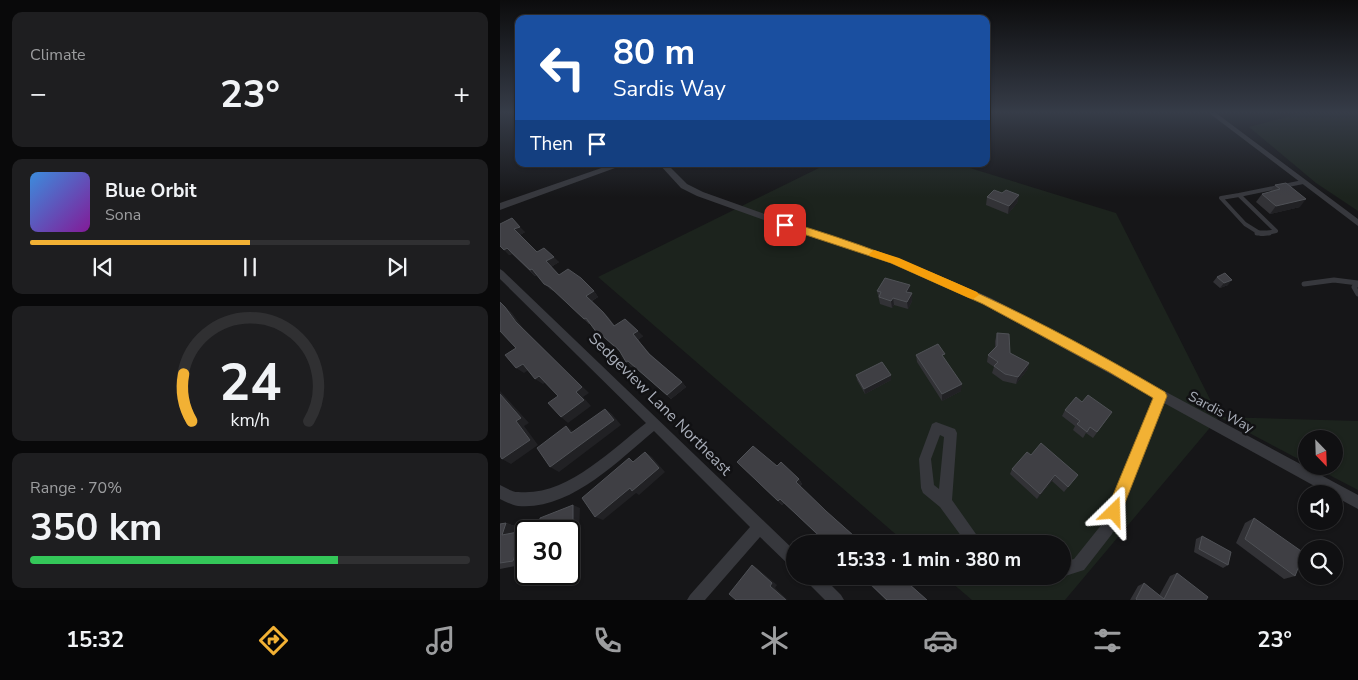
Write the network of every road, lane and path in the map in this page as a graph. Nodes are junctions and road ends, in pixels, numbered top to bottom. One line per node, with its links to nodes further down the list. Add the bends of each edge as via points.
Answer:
1 (1249, 141): 4 (street)
2 (613, 167): 6 (street)
3 (666, 167): 12 (street, Sardis Way, via 684,186 700,194 895,260 988,301)
4 (1302, 182): 5 (lane); 7 (street)
5 (1238, 194): 5 (lane, via 1221,198 1252,230 1260,234 1276,231)
6 (500, 209)
7 (1358, 223)
8 (500, 273): 13 (street, Sedgeview Lane Northeast)
9 (1304, 284): 10 (lane, via 1334,280)
10 (1358, 284): 11 (lane, via 1354,287)
11 (1358, 294)
12 (1161, 396): 16 (street, Sardis Way); 20 (street, via 1107,529 1079,565)
13 (655, 423): 14 (street, via 573,487 547,498 518,499); 17 (street, Sedgeview Lane Northeast)
14 (500, 492)
15 (945, 502): 15 (street, via 951,434 936,428 925,458 928,488); 18 (street)
16 (1358, 502)
17 (759, 527): 19 (street, Sedgeview Lane Northeast); 22 (street)
18 (969, 535)
19 (786, 552)
20 (1071, 567)
21 (820, 585): 23 (street)
22 (694, 600)
23 (836, 600)

